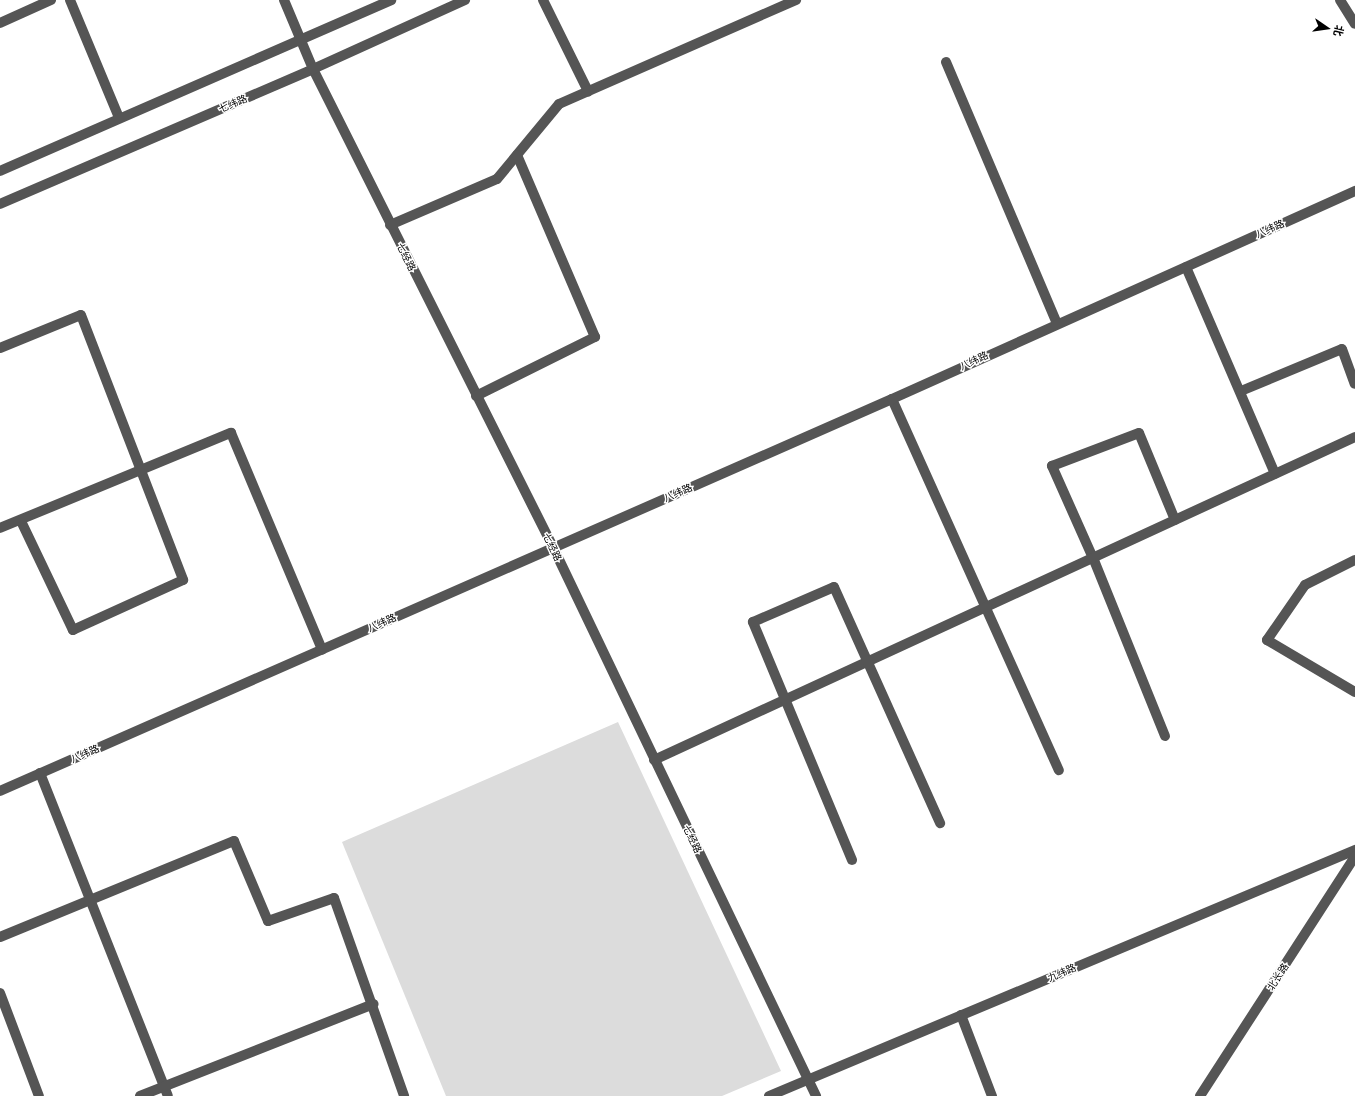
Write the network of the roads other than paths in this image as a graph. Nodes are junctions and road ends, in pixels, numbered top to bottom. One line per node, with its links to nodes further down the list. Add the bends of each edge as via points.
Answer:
1 (51, 0): 9 (street)
2 (70, 0): 15 (street)
3 (284, 0): 11 (street, 七经路)
4 (391, 0): 11 (street)
5 (465, 0): 13 (street, 七纬路)
6 (543, 0): 14 (street)
7 (796, 0): 14 (street)
8 (1340, 0): 10 (street)
9 (0, 23)
10 (1355, 24)
11 (300, 40): 13 (street, 七经路); 15 (street)
12 (946, 62): 22 (street)
13 (313, 70): 19 (street, 七纬路); 20 (street, 七经路)
14 (588, 91): 16 (street, via 560,104)
15 (119, 118): 17 (street)
16 (517, 155): 20 (street, via 497,179); 26 (street, via 595,337)
17 (0, 171)
18 (1355, 191): 21 (street, 八纬路)
19 (0, 204)
20 (390, 225): 26 (street, 七经路)
21 (1186, 267): 22 (street, 八纬路); 25 (street)
22 (1057, 323): 27 (street, 八纬路)
23 (0, 348): 29 (street, via 82,315)
24 (1355, 384): 25 (street, via 1342,349)
25 (1241, 391): 30 (street)
26 (476, 396): 34 (street, 七经路)
27 (892, 399): 34 (street, 八纬路); 37 (street)
28 (1355, 438): 30 (street)
29 (142, 471): 32 (street); 32 (street, via 183,580 73,630); 38 (street, via 232,433)
30 (1275, 474): 31 (street)
31 (1175, 520): 35 (street); 35 (street, via 1139,433 1052,466)
32 (21, 521): 33 (street)
33 (0, 528)
34 (553, 547): 38 (street, 八纬路); 43 (street, 七经路)
35 (1093, 558): 37 (street); 42 (street)
36 (1355, 560): 40 (street, via 1305,585 1267,640)
37 (986, 607): 39 (street); 44 (street)
38 (322, 650): 45 (street, 八纬路)
39 (868, 662): 41 (street); 41 (street, via 834,587 754,622); 47 (street)
40 (1355, 692)
41 (786, 699): 43 (street); 50 (street)
42 (1165, 736)
43 (654, 760): 56 (street, 七经路)
44 (1059, 770)
45 (40, 773): 46 (street, 八纬路); 51 (street)
46 (0, 790)
47 (940, 823)
48 (1355, 850): 55 (street, 九纬路)
49 (1355, 856): 64 (street, 北长路)
50 (852, 860)
51 (91, 900): 52 (street); 54 (street, via 234,841 268,921 334,898); 57 (street)
52 (0, 937)
53 (0, 993): 58 (street)
54 (373, 1004): 57 (street); 60 (street)
55 (961, 1015): 56 (street, 九纬路); 63 (street)
56 (808, 1079): 61 (street, 九纬路); 62 (street, 七经路)
57 (166, 1091): 59 (street)
58 (39, 1096)
59 (140, 1096)
60 (404, 1096)
61 (769, 1096)
62 (816, 1096)
63 (992, 1096)
64 (1200, 1096)

